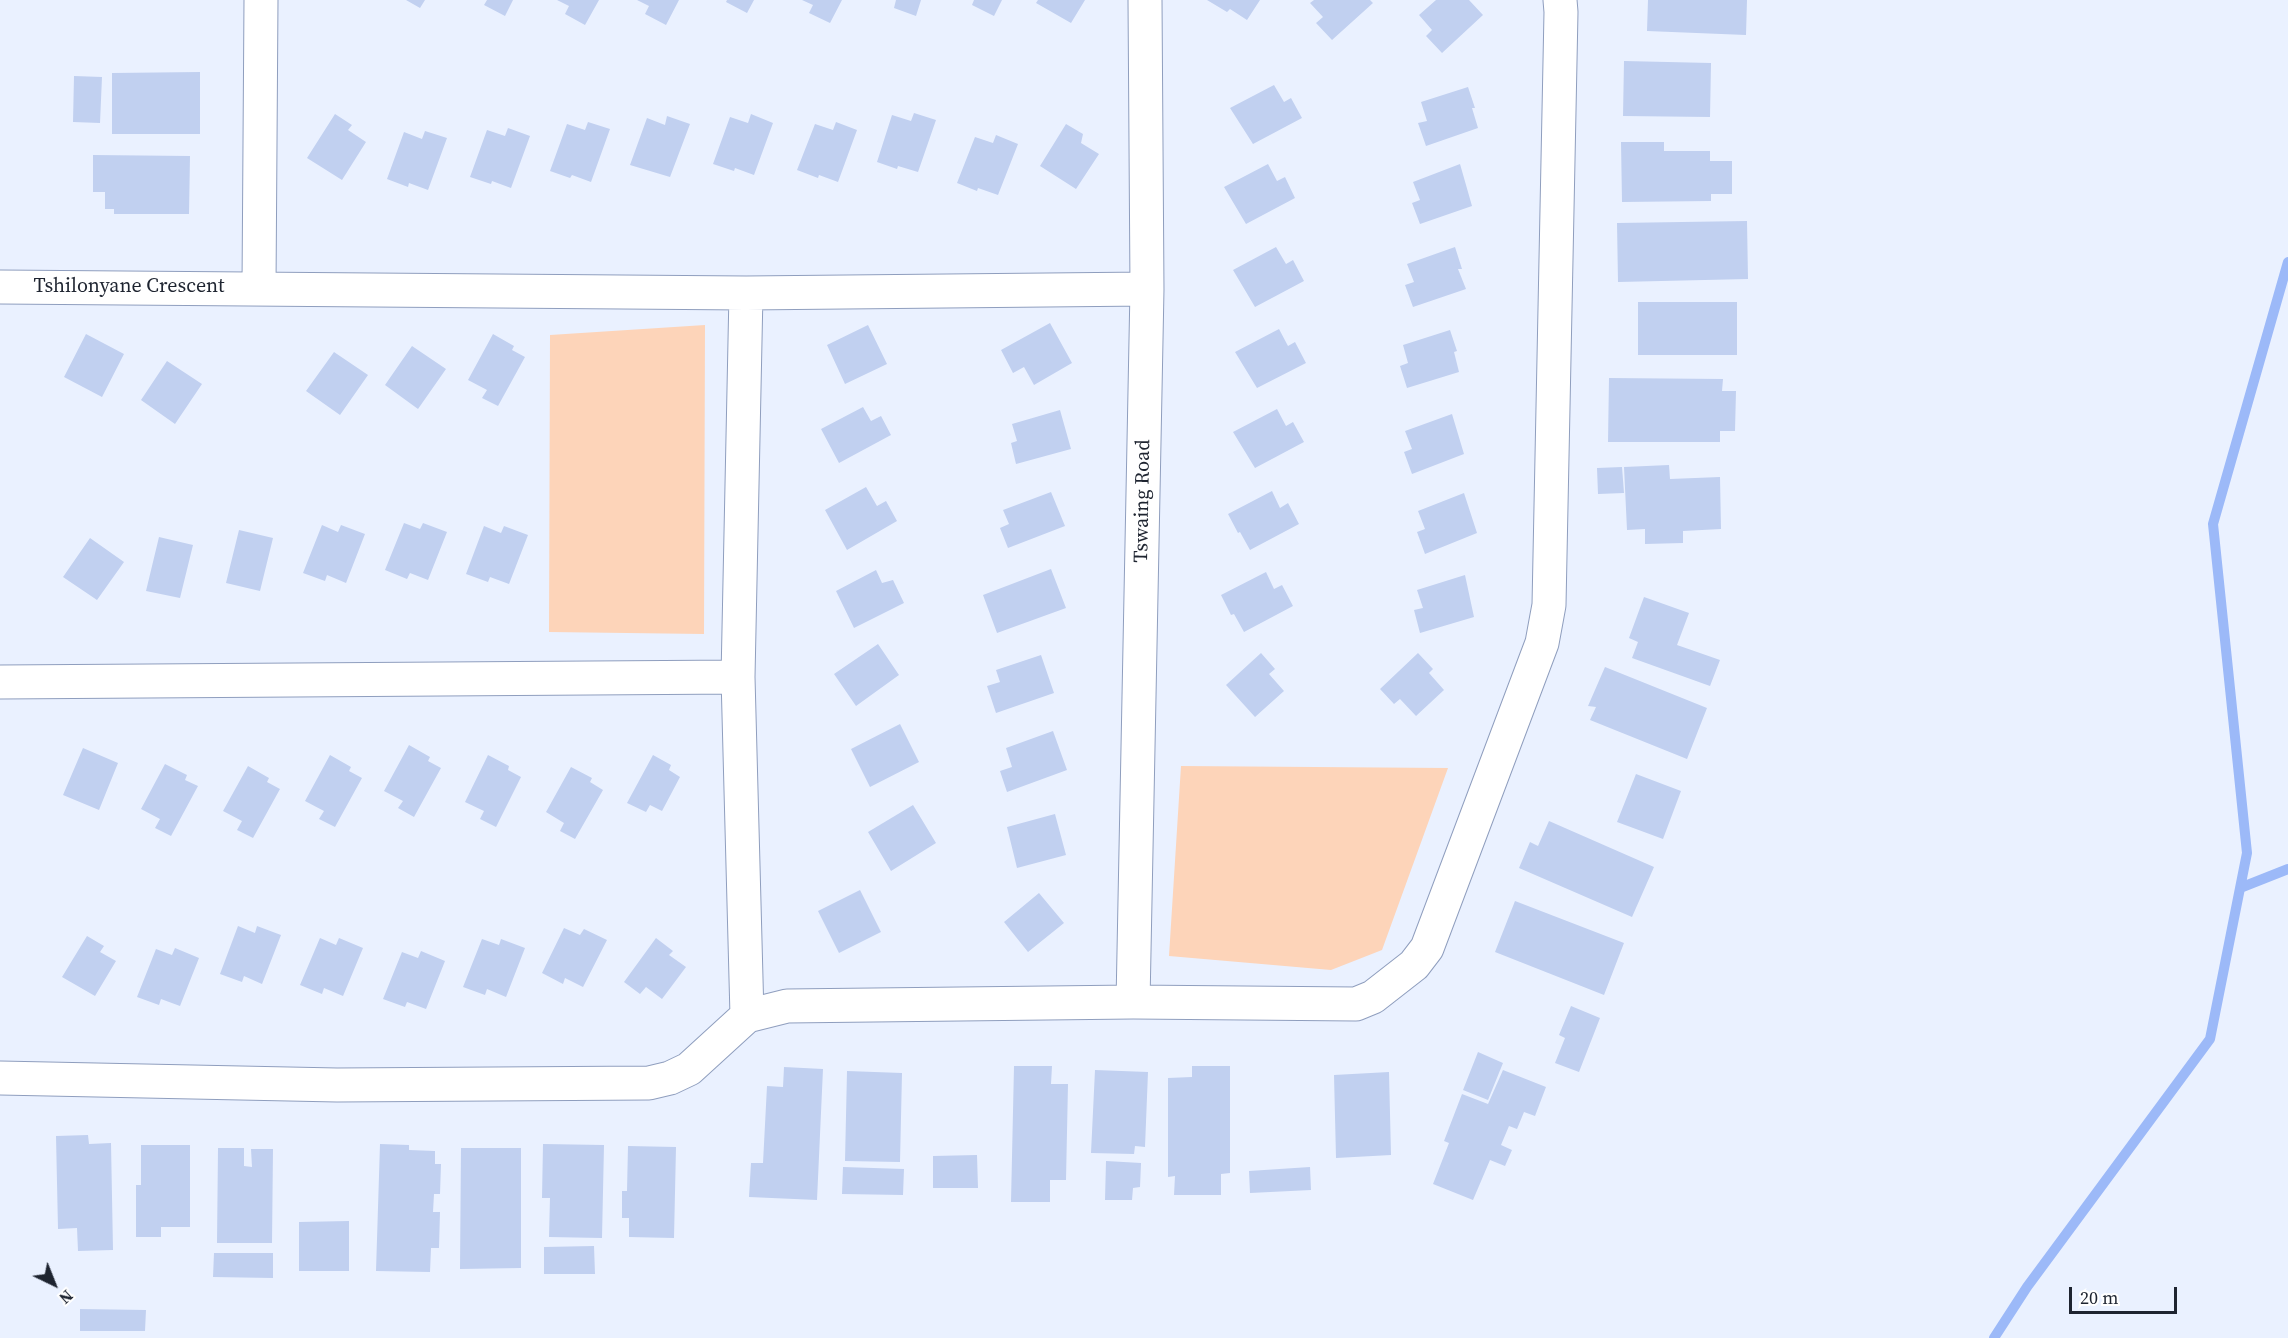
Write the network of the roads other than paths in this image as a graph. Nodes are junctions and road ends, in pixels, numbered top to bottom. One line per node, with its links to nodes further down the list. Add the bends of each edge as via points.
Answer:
1 (261, 0): 5 (street)
2 (1146, 0): 6 (street, Tswaing Road)
3 (1560, 0): 10 (street, via 1549,605 1542,643 1427,948 1414,965 1374,997 1356,1005)
4 (0, 287): 5 (street, Tshilonyane Crescent)
5 (259, 287): 7 (street, Tshilonyane Crescent)
6 (1147, 289): 7 (street, Tshilonyane Crescent); 10 (street, Tswaing Road)
7 (746, 293): 8 (street)
8 (738, 676): 9 (street); 11 (street)
9 (0, 682)
10 (1133, 1002): 11 (street, via 787,1006)
11 (747, 1016): 12 (street, via 689,1069 649,1083 337,1085)
12 (0, 1078)

